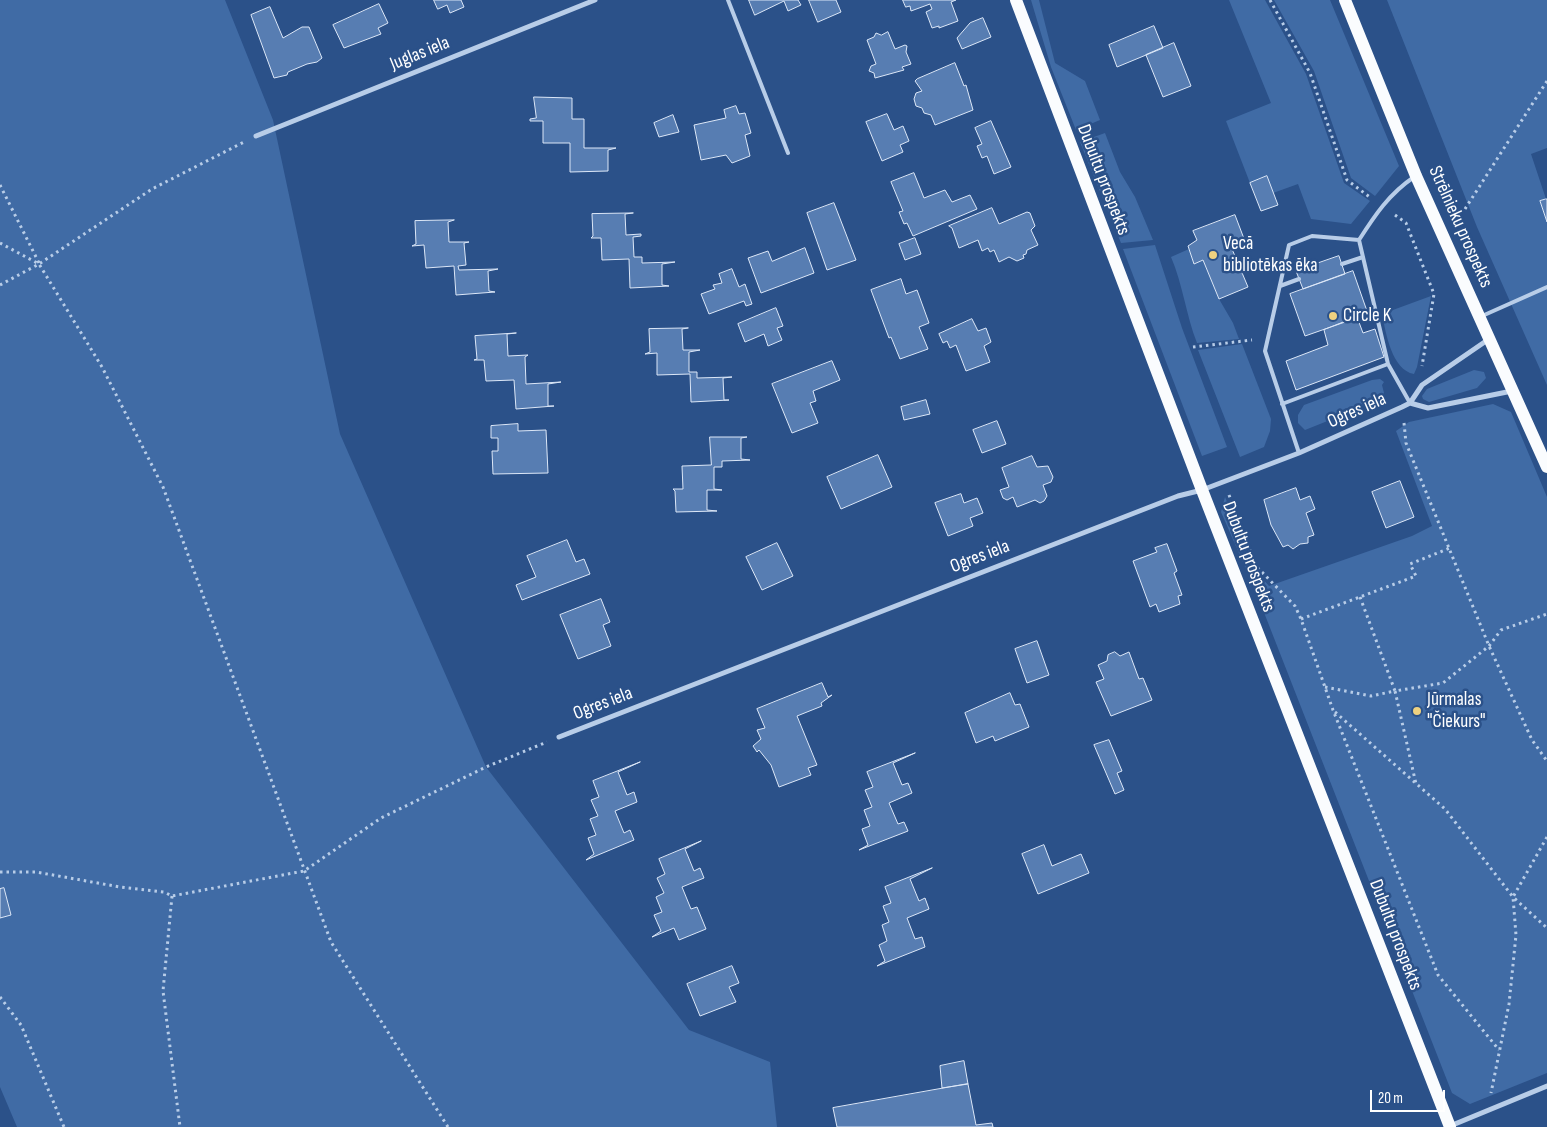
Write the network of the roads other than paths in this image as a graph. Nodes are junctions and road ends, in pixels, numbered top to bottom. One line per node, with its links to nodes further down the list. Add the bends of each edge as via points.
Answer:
1 (595, 0): 5 (street, Juglas iela)
2 (728, 0): 6 (lane)
3 (1016, 0): 22 (main road, Dubultu prospekts)
4 (1345, 0): 7 (main road, Strēlnieku prospekts)
5 (256, 136)
6 (788, 153)
7 (1416, 176): 8 (lane, via 1386,200); 14 (main road, Strēlnieku prospekts)
8 (1359, 240): 9 (lane); 12 (lane, via 1312,236 1289,245)
9 (1363, 257): 10 (lane); 16 (lane)
10 (1342, 264)
11 (1299, 279): 12 (lane)
12 (1280, 286): 19 (lane, via 1265,351)
13 (1547, 288): 14 (lane)
14 (1480, 317): 15 (main road, Strēlnieku prospekts)
15 (1490, 338): 17 (main road, Strēlnieku prospekts); 18 (street, Ogres iela, via 1422,385)
16 (1388, 364): 18 (lane); 19 (lane)
17 (1514, 391): 18 (street, Ogres iela, via 1428,408); 21 (main road, Strēlnieku prospekts)
18 (1410, 403): 20 (street, Ogres iela)
19 (1282, 404): 20 (lane)
20 (1299, 453): 22 (street, Ogres iela)
21 (1547, 467)
22 (1202, 490): 23 (street, Ogres iela, via 1178,496); 25 (main road, Dubultu prospekts)
23 (559, 737)
24 (1547, 1086): 25 (street)
25 (1450, 1127)

